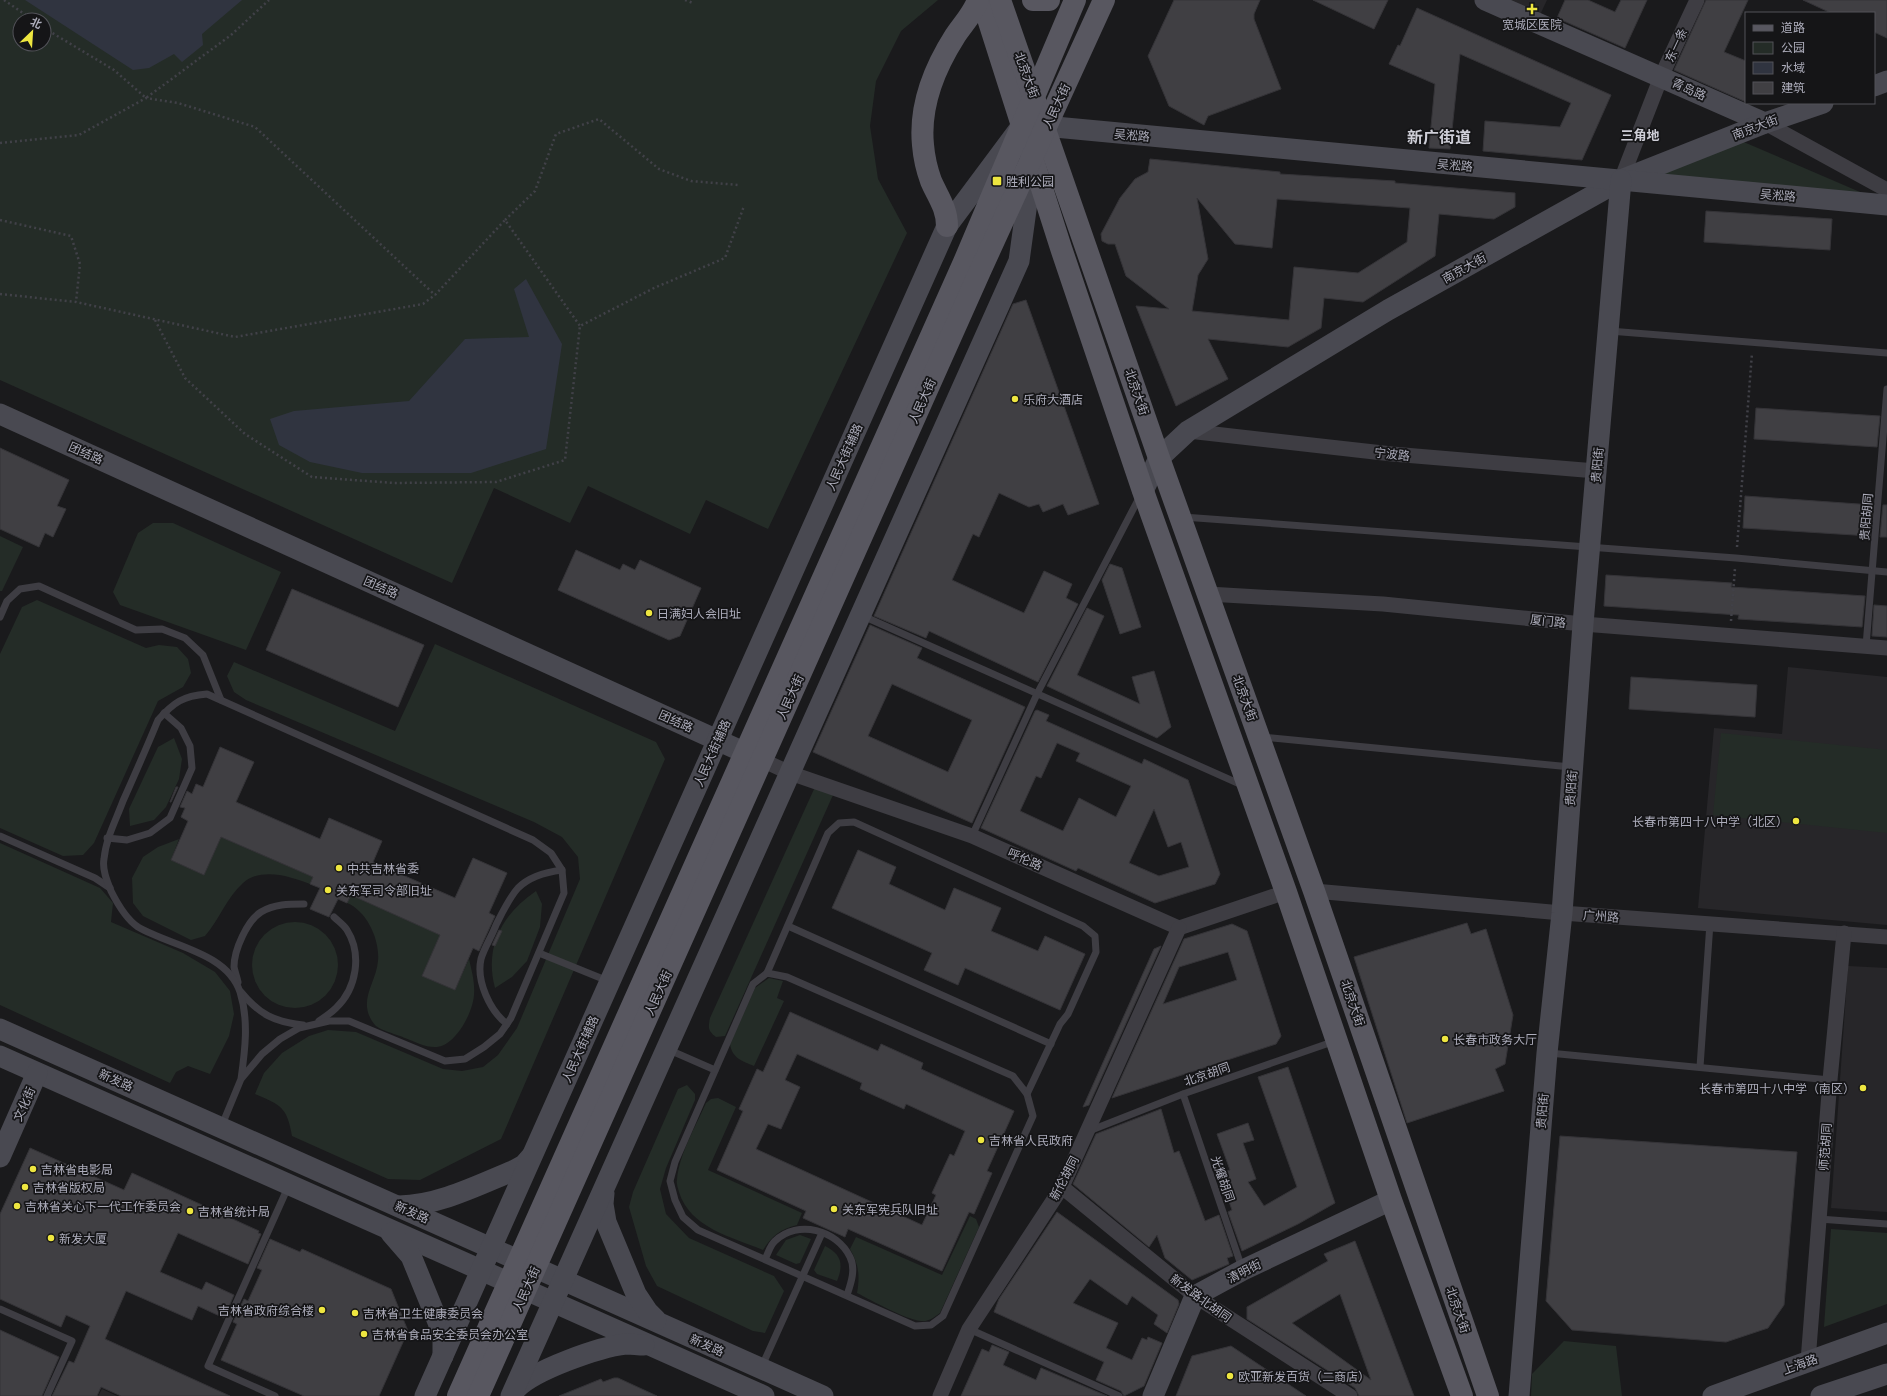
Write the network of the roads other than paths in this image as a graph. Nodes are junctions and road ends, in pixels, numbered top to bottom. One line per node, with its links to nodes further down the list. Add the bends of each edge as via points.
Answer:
1 (978, 0): 22 (main road, via 971,15 949,45 933,77 923,111 922,129 926,164 946,209)
2 (982, 0): 16 (main road, 北京大街)
3 (1000, 0): 13 (main road, 北京大街)
4 (1033, 0): 5 (main road)
5 (1049, 0)
6 (1075, 0): 13 (main road, 人民大街)
7 (1104, 0): 17 (main road, 人民大街)
8 (1485, 0): 10 (main road, 青岛路)
9 (1697, 0): 10 (street, 东一条)
10 (1661, 76): 15 (main road, 青岛路); 19 (street, 东一条)
11 (1887, 81): 12 (main road)
12 (1875, 86)
13 (1034, 96): 16 (main road, 人民大街); 17 (main road, 北京大街)
14 (1820, 104): 15 (main road, 南京大街)
15 (1765, 123): 19 (main road, 南京大街); 20 (street, 青岛路)
16 (1023, 124): 17 (main road, 吴淞路); 18 (main road, 北京大街); 22 (main road, 人民大街辅路); 47 (main road, 人民大街)
17 (1046, 127): 18 (main road, 人民大街); 19 (main road, 吴淞路); 28 (main road, 北京大街)
18 (1033, 157): 30 (main road, 北京大街); 37 (main road, via 1019,261); 47 (main road, 人民大街)
19 (1622, 180): 21 (main road, 吴淞路); 23 (main road, 贵阳街); 27 (main road, 南京大街, via 1388,310)
20 (1887, 190)
21 (1887, 205)
22 (947, 226): 46 (main road, 人民大街辅路)
23 (1609, 331): 24 (lane); 29 (main road, 贵阳街)
24 (1887, 353)
25 (1887, 389): 33 (lane, 贵阳胡同)
26 (0, 414): 46 (main road, 团结路)
27 (1188, 430): 28 (main road, 南京大街); 29 (street, 宁波路, via 1392,454)
28 (1160, 458): 30 (main road, 南京大街); 31 (main road, 北京大街)
29 (1596, 471): 32 (main road, 贵阳街)
30 (1143, 491): 42 (lane); 50 (main road, 北京大街)
31 (1180, 517): 32 (lane); 35 (main road, 北京大街)
32 (1590, 547): 33 (lane); 39 (main road, 贵阳街)
33 (1872, 571): 34 (lane); 40 (lane, 贵阳胡同)
34 (1887, 572)
35 (1208, 594): 39 (street, 厦门路, via 1383,604); 45 (main road, 北京大街)
36 (2, 606): 38 (lane); 43 (lane, via 20,589 39,586 136,630 162,629 185,638 203,655)
37 (861, 615): 42 (lane); 49 (main road)
38 (0, 617)
39 (1583, 624): 40 (street, 厦门路); 48 (main road, 贵阳街)
40 (1866, 646): 41 (street, 厦门路)
41 (1887, 648)
42 (1037, 694): 50 (lane); 52 (lane)
43 (221, 700): 44 (lane, via 207,694 189,696); 54 (lane, via 532,840 551,853)
44 (164, 713): 53 (lane, via 158,720); 53 (lane, via 181,728 190,746 192,768 170,818 150,833 127,840)
45 (1259, 737): 48 (lane); 56 (main road, 北京大街)
46 (718, 740): 47 (main road, 团结路); 68 (main road, 人民大街辅路)
47 (753, 756): 49 (street, 呼伦路); 101 (main road, 人民大街)
48 (1573, 768): 59 (main road, 贵阳街)
49 (790, 773): 52 (street, 呼伦路); 76 (main road)
50 (1250, 788): 57 (main road, 北京大街)
51 (0, 836): 55 (lane, via 95,878)
52 (972, 836): 63 (street, 呼伦路)
53 (108, 838): 55 (lane, via 103,860 106,879)
54 (562, 870): 66 (lane, via 564,893); 71 (lane, via 542,873 518,888 502,912 481,959 487,1001)
55 (111, 889): 69 (lane, via 125,914 138,926 218,962 231,974)
56 (1314, 891): 59 (street, 广州路); 132 (main road, 北京大街)
57 (1286, 892): 63 (street); 74 (main road, 北京大街)
58 (304, 904): 69 (lane, via 283,904 261,912 246,928 234,967)
59 (1562, 913): 61 (street, 广州路); 77 (main road, 贵阳街)
60 (334, 917): 70 (lane, via 347,929 354,944 356,968 350,989 337,1008)
61 (1710, 924): 64 (street, 广州路); 79 (lane)
62 (788, 926): 67 (lane); 75 (lane); 75 (lane, via 828,833 839,823 854,822 1083,926 1095,936 1096,952 1068,1014 1060,1024)
63 (1179, 928): 87 (street, 新伦胡同)
64 (1844, 933): 65 (street, 广州路); 83 (street, 师范胡同)
65 (1887, 937)
66 (539, 953): 68 (lane); 71 (lane)
67 (767, 973): 80 (lane, via 753,984); 84 (lane, via 787,977 1013,1076)
68 (610, 982): 88 (main road, 人民大街辅路)
69 (240, 991): 72 (lane, via 254,1008 270,1017 288,1024); 82 (lane, via 245,1016 246,1044)
70 (316, 1024): 71 (lane, via 349,1021 445,1061 465,1059 484,1048); 72 (lane)
71 (507, 1024)
72 (308, 1026): 82 (lane, via 280,1039 262,1054)
73 (0, 1029): 86 (main road, 新发路)
74 (1336, 1040): 85 (lane, 北京胡同); 93 (main road, 北京大街)
75 (1051, 1044): 84 (lane)
76 (666, 1049): 80 (lane); 91 (main road)
77 (1547, 1053): 79 (lane); 133 (main road, 贵阳街)
78 (0, 1056): 81 (main road, 新发路)
79 (1700, 1067): 83 (lane)
80 (715, 1070): 100 (lane, via 675,1162 670,1181 683,1217 698,1230)
81 (38, 1073): 89 (main road, 文化街); 90 (main road, 新发路)
82 (242, 1079): 86 (lane)
83 (1830, 1080): 95 (street, 师范胡同)
84 (1027, 1094): 107 (lane, via 1033,1116 943,1316 931,1325 915,1326)
85 (1183, 1094): 87 (lane, 北京胡同); 103 (lane, 光耀胡同)
86 (221, 1127): 94 (main road, 新发路)
87 (1087, 1132): 92 (street, 新伦胡同)
88 (532, 1155): 94 (main road, via 524,1165 515,1170 438,1200 414,1206); 99 (main road, 人民大街辅路)
89 (0, 1156)
90 (289, 1184): 97 (main road, 新发路); 122 (lane, via 208,1366)
91 (605, 1186): 105 (main road); 111 (main road, via 603,1204 606,1222 636,1294 648,1312)
92 (1062, 1187): 108 (street, 新发路北胡同); 112 (street, 新伦胡同)
93 (1391, 1200): 103 (main road, 清明街); 131 (main road, 北京大街)
94 (397, 1206): 99 (main road, 新发路)
95 (1819, 1219): 96 (lane); 116 (street, 师范胡同)
96 (1887, 1224)
97 (387, 1228): 102 (main road, 新发路); 115 (main road, via 411,1256 438,1322 443,1339)
98 (822, 1233): 100 (lane, via 811,1228 790,1232 774,1241); 104 (lane); 107 (lane, via 836,1239 850,1258 853,1276)
99 (491, 1248): 101 (main road, 新发路); 102 (main road, 人民大街辅路)
100 (765, 1260): 104 (lane)
101 (527, 1264): 105 (main road, 新发路); 106 (main road, 人民大街)
102 (481, 1270): 106 (main road, 新发路); 115 (main road, 人民大街辅路)
103 (1243, 1270): 108 (main road, 清明街)
104 (802, 1276): 107 (lane); 117 (lane)
105 (563, 1280): 109 (main road); 111 (main road, 新发路)
106 (517, 1286): 109 (main road, 新发路); 124 (main road, 人民大街); 125 (main road, 人民大街)
107 (847, 1295)
108 (1195, 1296): 129 (main road); 130 (street, 新发路北胡同)
109 (553, 1302): 114 (main road, 新发路); 119 (main road)
110 (0, 1309): 121 (lane, via 72,1341)
111 (661, 1324): 117 (main road, 新发路)
112 (969, 1329): 127 (street, 新伦胡同); 128 (lane)
113 (1887, 1333): 116 (main road, 上海路)
114 (651, 1345): 119 (main road, via 626,1344 602,1349 537,1373 523,1381); 120 (main road, 新发路)
115 (443, 1357): 123 (main road, 人民大街辅路)
116 (1808, 1362): 134 (main road, 上海路)
117 (761, 1368): 126 (main road, 新发路)
118 (1887, 1374): 135 (main road)
119 (512, 1394)
120 (761, 1395)
121 (47, 1396)
122 (275, 1396)
123 (425, 1396)
124 (458, 1396)
125 (478, 1396)
126 (824, 1396)
127 (940, 1396)
128 (1119, 1396)
129 (1153, 1396)
130 (1350, 1396)
131 (1462, 1396)
132 (1488, 1396)
133 (1519, 1396)
134 (1713, 1396)
135 (1821, 1396)

